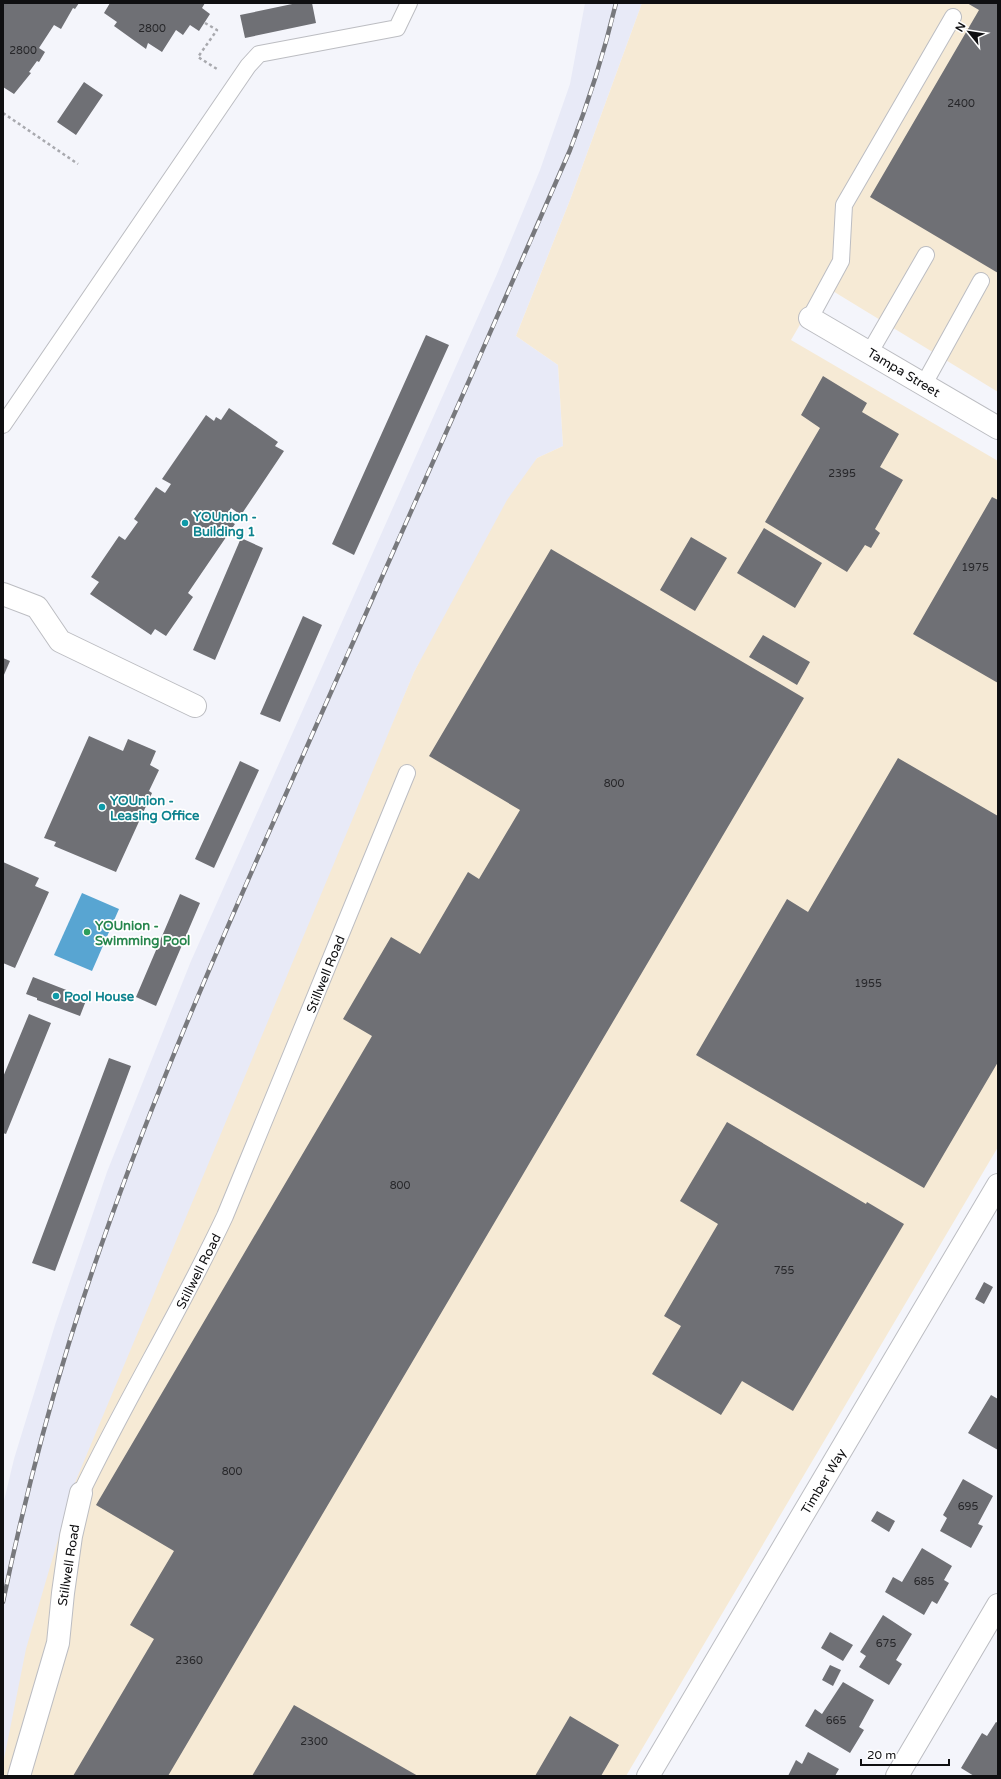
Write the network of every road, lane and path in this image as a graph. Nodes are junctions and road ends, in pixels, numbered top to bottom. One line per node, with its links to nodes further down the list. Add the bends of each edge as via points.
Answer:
1 (409, 3): 4 (lane, via 397,28 259,54)
2 (953, 17): 9 (lane, via 844,205 841,261)
3 (205, 23): 4 (path, via 217,30 198,56)
4 (237, 83): 12 (lane)
5 (3, 113): 6 (path)
6 (78, 164)
7 (926, 255): 10 (lane)
8 (981, 281): 11 (lane)
9 (810, 318): 10 (street, Tampa Street)
10 (870, 352): 11 (street, Tampa Street)
11 (924, 384): 13 (street, Tampa Street)
12 (3, 425)
13 (998, 428)
14 (3, 594): 15 (street, via 37,607 60,641)
15 (195, 706)
16 (407, 773): 18 (lane, Stillwell Road, via 226,1216 200,1270 106,1440)
17 (998, 1185): 21 (street, Timber Way)
18 (81, 1493): 20 (street, Stillwell Road, via 63,1592 58,1643)
19 (998, 1605): 22 (street)
20 (19, 1776)
21 (648, 1776)
22 (897, 1776)

